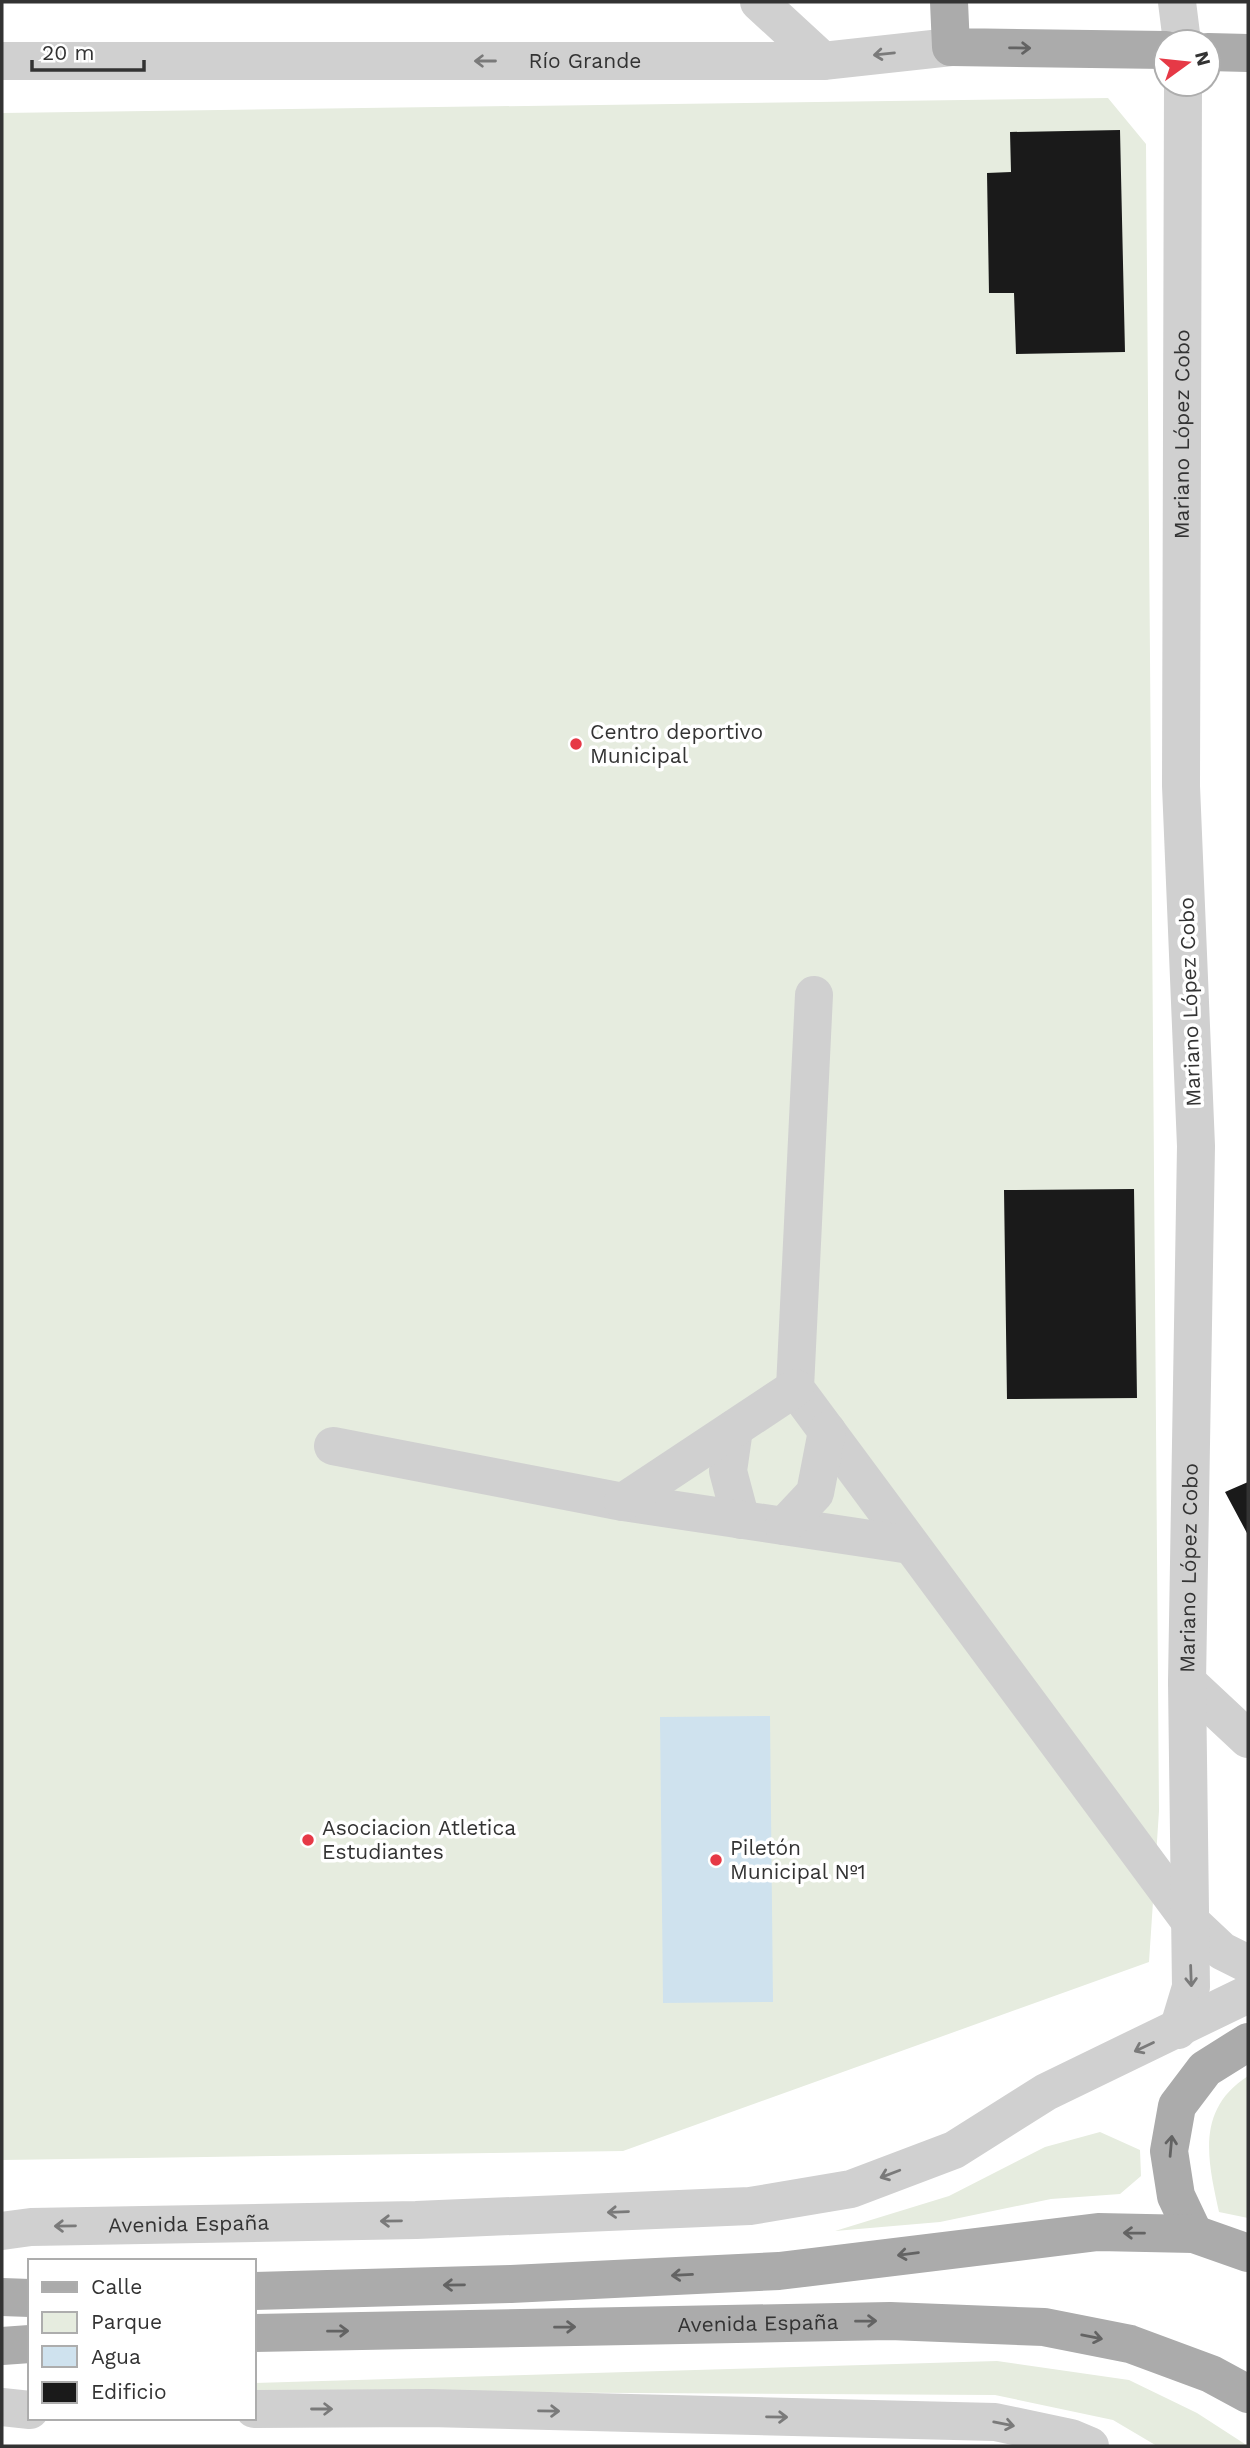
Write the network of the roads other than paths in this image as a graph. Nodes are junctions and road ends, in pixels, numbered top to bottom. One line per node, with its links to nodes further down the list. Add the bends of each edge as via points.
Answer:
1 (759, 2): 10 (street)
2 (950, 2): 5 (main road)
3 (1177, 2): 4 (street)
4 (1180, 28)
5 (951, 47): 6 (main road, Río Grande, one-way to 6); 10 (street, Río Grande, one-way to 10)
6 (1152, 50)
7 (1222, 52): 8 (main road)
8 (1248, 53)
9 (2, 61): 10 (street, Río Grande, one-way to 9)
10 (822, 61)
11 (1183, 98): 21 (street, Mariano López Cobo, via 1181,786 1196,1146)
12 (814, 995): 13 (street)
13 (795, 1388): 14 (street); 15 (street)
14 (734, 1429): 17 (street); 18 (street, via 728,1471)
15 (827, 1431): 19 (street, via 816,1493); 20 (street)
16 (333, 1446): 17 (street)
17 (623, 1502): 18 (street)
18 (741, 1520): 19 (street)
19 (784, 1526): 20 (street)
20 (911, 1545): 23 (street)
21 (1187, 1682): 22 (street); 23 (street, Mariano López Cobo)
22 (1248, 1739)
23 (1189, 1920): 24 (street, via 1222,1951); 26 (street, Mariano López Cobo, one-way to 26, via 1191,1987)
24 (1248, 1964)
25 (1248, 1994): 26 (street, Avenida España)
26 (1178, 2030): 28 (street, Avenida España, one-way to 28, via 1046,2092 954,2150 851,2189 750,2206 416,2220 45,2226)
27 (1248, 2042): 29 (main road, one-way to 27, via 1176,2196 1169,2151 1178,2106 1205,2069)
28 (2, 2231)
29 (1194, 2234): 30 (main road); 31 (main road, one-way to 31, via 1098,2232 779,2271)
30 (1248, 2253)
31 (256, 2291)
32 (2, 2297): 33 (main road)
33 (28, 2298)
34 (256, 2333): 37 (main road, Avenida España, one-way to 37, via 890,2321 1044,2327 1130,2344 1210,2374)
35 (28, 2344): 36 (main road)
36 (2, 2346)
37 (1248, 2395)
38 (2, 2407): 40 (street)
39 (256, 2409): 41 (street, one-way to 41, via 429,2408 995,2422)
40 (28, 2410)
41 (1090, 2446)

